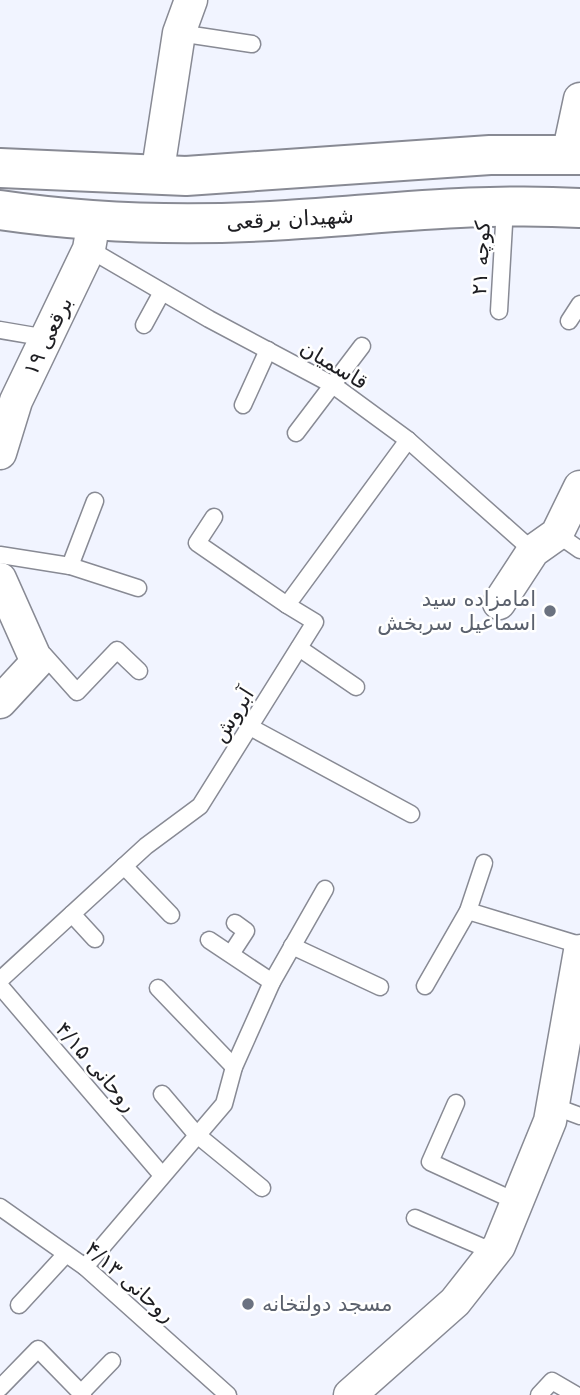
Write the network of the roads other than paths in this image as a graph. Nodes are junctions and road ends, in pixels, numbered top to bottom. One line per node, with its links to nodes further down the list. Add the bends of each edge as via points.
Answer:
1 (191, 0): 2 (street)
2 (179, 33): 3 (lane); 7 (street)
3 (252, 44)
4 (580, 99): 5 (street)
5 (574, 155): 7 (main road, via 490,155)
6 (0, 167): 7 (main road)
7 (157, 176)
8 (505, 207): 9 (main road, شهیدان برقعی); 11 (main road, شهیدان برقعی); 14 (lane, کوچه ۲۱)
9 (580, 208)
10 (0, 210): 11 (main road, شهیدان برقعی)
11 (92, 234): 12 (lane, قاسمیان); 18 (street, برقعی ۱۹)
12 (162, 292): 16 (lane); 20 (lane, قاسمیان)
13 (580, 304): 15 (lane)
14 (499, 311)
15 (569, 321)
16 (144, 326)
17 (0, 330): 18 (lane)
18 (47, 338): 24 (street, برقعی ۱۹)
19 (362, 346): 21 (lane)
20 (268, 350): 21 (lane, قاسمیان); 22 (lane)
21 (334, 385): 23 (lane); 25 (lane, قاسمیان)
22 (243, 405)
23 (296, 433)
24 (3, 435)
25 (408, 440): 29 (lane, قاسمیان); 35 (lane)
26 (580, 487): 29 (street)
27 (95, 500): 31 (lane)
28 (214, 517): 35 (lane, via 197,542)
29 (557, 545): 34 (street)
30 (0, 555): 31 (lane)
31 (70, 566): 33 (lane)
32 (0, 580): 37 (street)
33 (138, 588)
34 (499, 603)
35 (287, 605): 36 (lane, آبروش, via 315,622)
36 (299, 648): 39 (lane); 41 (lane, آبروش)
37 (37, 662): 38 (lane, via 44,655 76,692 117,650); 40 (street)
38 (139, 671)
39 (356, 687)
40 (0, 702)
41 (250, 727): 42 (lane); 44 (lane, آبروش, via 200,806)
42 (411, 814)
43 (484, 863): 46 (lane)
44 (124, 866): 47 (lane, آبروش); 48 (lane)
45 (325, 889): 52 (lane)
46 (468, 911): 53 (lane); 58 (lane)
47 (72, 914): 50 (lane); 55 (lane, آبروش)
48 (171, 915)
49 (235, 923): 54 (lane, via 246,930)
50 (95, 939)
51 (209, 940): 54 (lane)
52 (292, 947): 56 (lane); 59 (lane)
53 (580, 948): 61 (street)
54 (231, 954): 56 (lane)
55 (0, 980)
56 (272, 982): 62 (lane)
57 (0, 986): 67 (lane, روحانی ۴/۱۵)
58 (425, 986)
59 (380, 987)
60 (158, 988): 62 (lane)
61 (576, 996): 65 (street)
62 (234, 1067): 66 (lane, via 224,1104)
63 (162, 1094): 66 (lane)
64 (456, 1103): 69 (lane, via 430,1162)
65 (566, 1111): 69 (street)
66 (196, 1134): 67 (lane); 68 (lane)
67 (161, 1174): 74 (lane)
68 (262, 1188)
69 (517, 1202): 72 (street)
70 (0, 1208): 73 (lane, روحانی ۴/۱۳)
71 (415, 1218): 72 (lane)
72 (494, 1252): 80 (street, via 455,1302)
73 (66, 1254): 74 (lane, روحانی ۴/۱۳); 75 (lane)
74 (85, 1267): 79 (lane, روحانی ۴/۱۳)
75 (19, 1305)
76 (111, 1361): 78 (lane)
77 (0, 1388): 78 (lane, via 38,1349)
78 (82, 1394)
79 (228, 1395)
80 (350, 1395)
81 (538, 1395): 82 (lane, via 552,1381)
82 (576, 1395)

